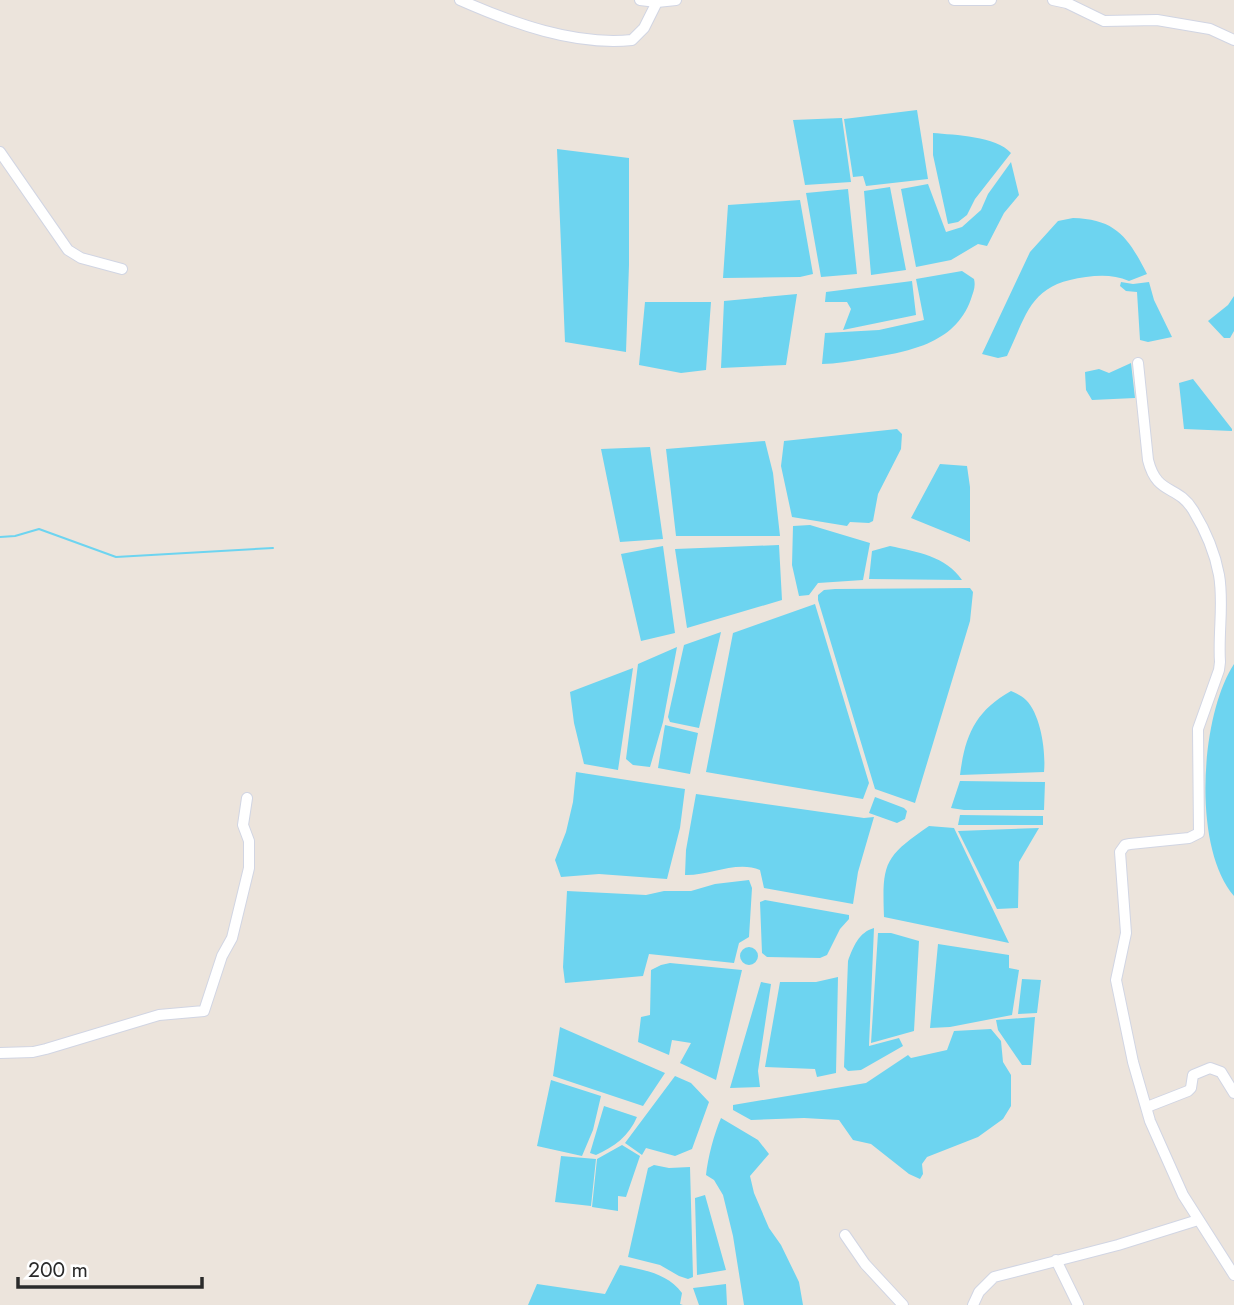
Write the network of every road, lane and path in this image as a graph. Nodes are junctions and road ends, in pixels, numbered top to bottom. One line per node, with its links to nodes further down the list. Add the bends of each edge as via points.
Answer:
1 (460, 0): 6 (street, via 538,30 608,41 632,40 644,28)
2 (676, 0): 6 (street)
3 (954, 0): 4 (street)
4 (991, 0)
5 (1053, 0): 7 (street, via 1104,21 1157,20 1210,29)
6 (649, 1)
7 (1234, 40)
8 (0, 152): 9 (street, via 68,250)
9 (122, 269)
10 (1138, 363): 14 (street, via 1152,474 1184,498 1197,518 1219,574 1220,601 1219,670 1198,729 1199,833 1125,845 1120,852 1126,933 1117,986)
11 (247, 798): 12 (street, via 243,825 249,841 248,868 232,937 204,1011 159,1015 33,1052)
12 (0, 1053)
13 (1234, 1093): 14 (street, via 1221,1072 1206,1069 1193,1075 1188,1091)
14 (1147, 1107): 15 (street)
15 (1198, 1220): 17 (street); 18 (street)
16 (845, 1235): 19 (street, via 865,1265)
17 (1056, 1260): 20 (street, via 994,1277); 21 (street)
18 (1234, 1275)
19 (904, 1305)
20 (973, 1305)
21 (1078, 1305)

